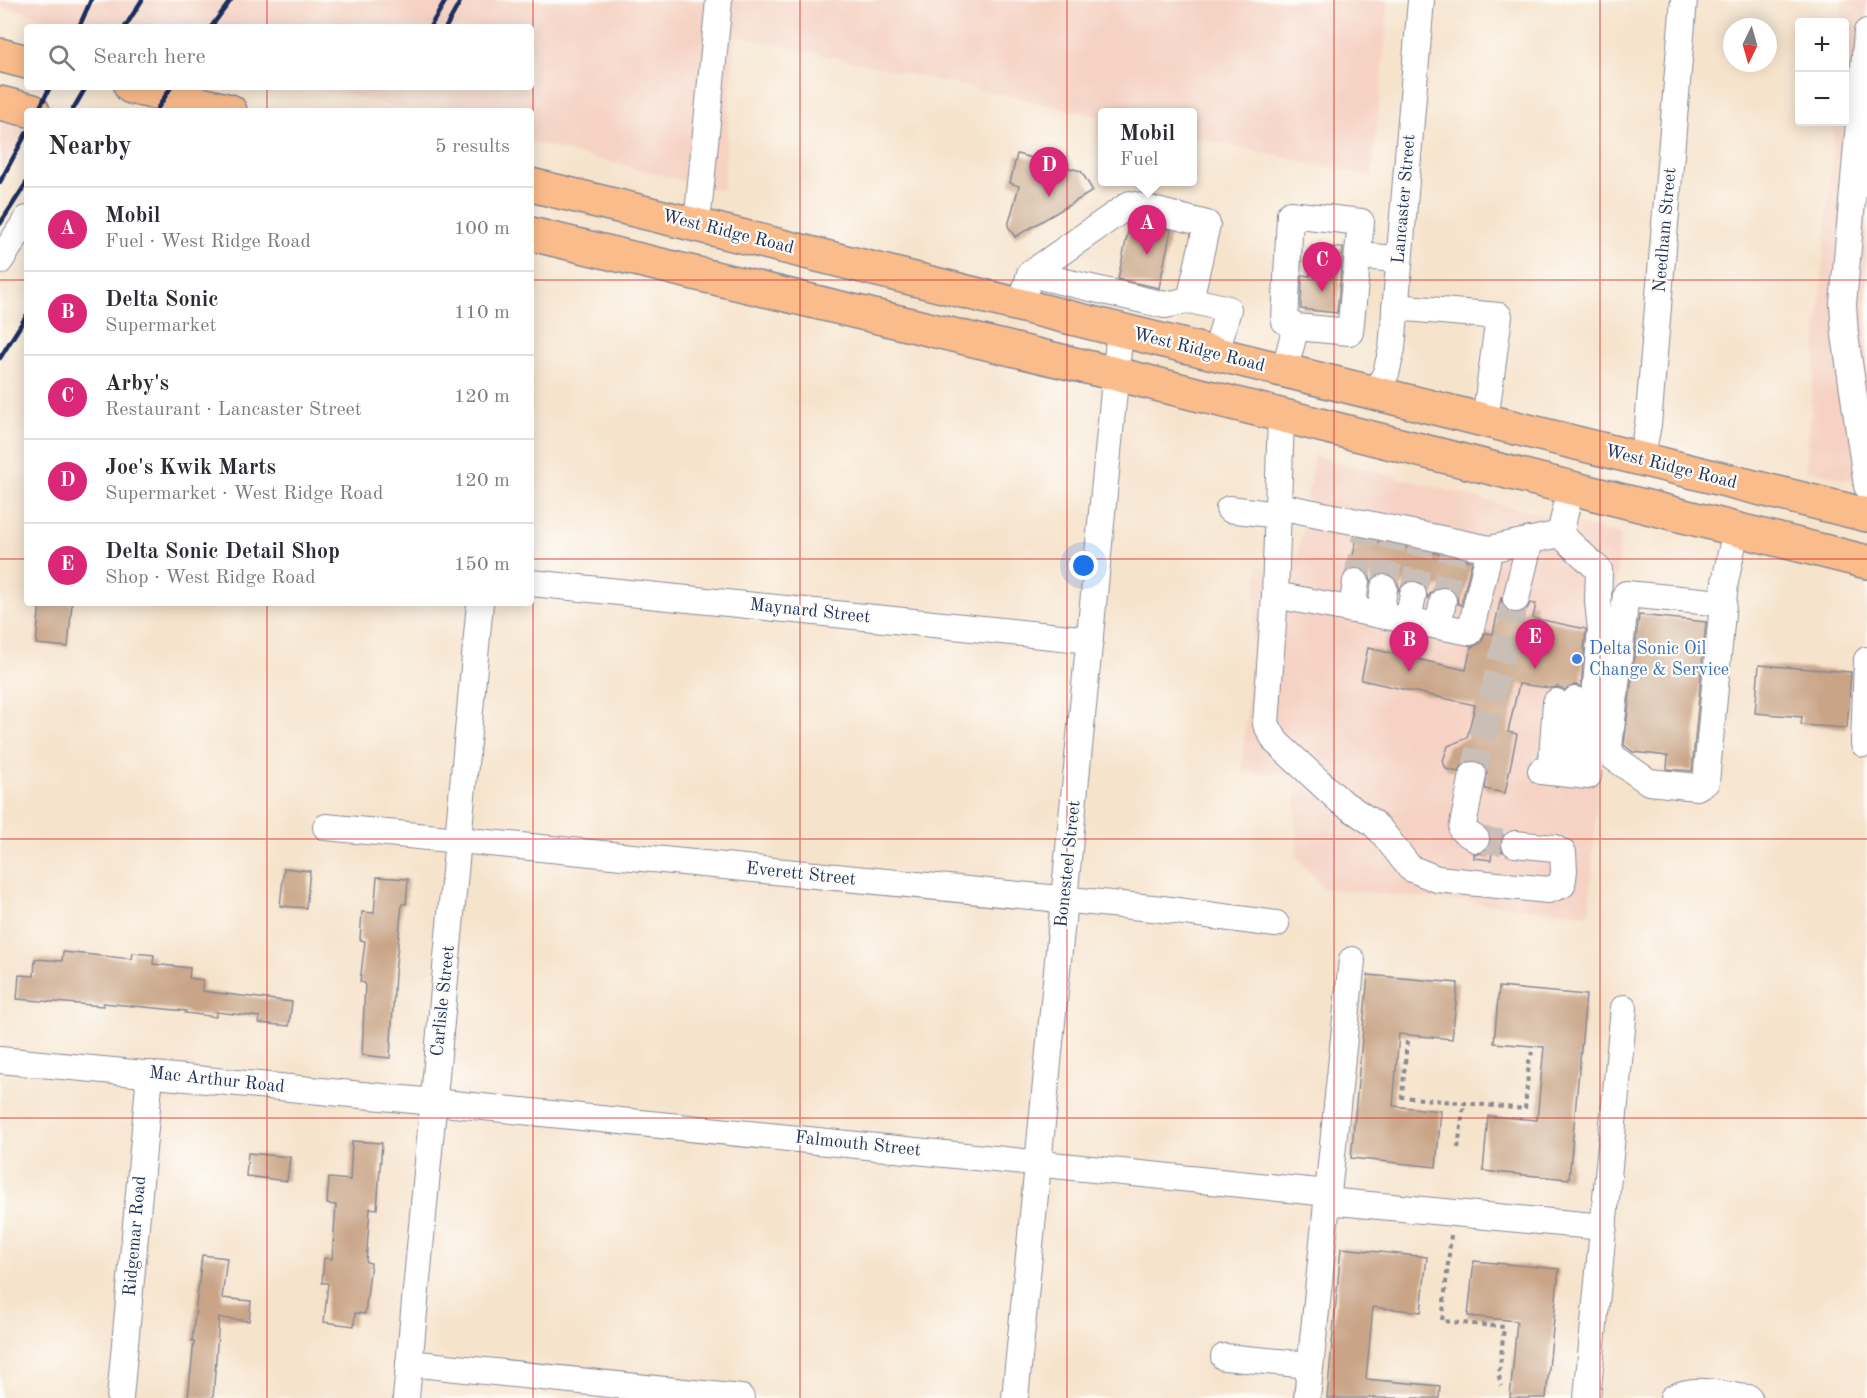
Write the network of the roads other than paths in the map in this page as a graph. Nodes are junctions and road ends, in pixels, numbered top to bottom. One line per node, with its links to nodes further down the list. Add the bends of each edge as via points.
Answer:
1 (719, 0): 13 (street)
2 (1421, 0): 16 (street, Lancaster Street)
3 (1684, 0): 31 (street, Needham Street, via 1648,424)
4 (1867, 32): 24 (street, via 1844,283)
5 (0, 55): 6 (highway)
6 (24, 61)
7 (143, 90): 9 (highway)
8 (0, 103): 10 (highway)
9 (218, 108)
10 (24, 109)
11 (534, 186): 13 (highway, West Ridge Road)
12 (24, 224): 17 (street)
13 (697, 224): 20 (highway, West Ridge Road)
14 (534, 235): 27 (highway)
15 (1358, 256): 16 (street); 22 (street, via 1350,332); 22 (street, via 1361,222 1290,214 1285,321)
16 (1399, 259): 21 (street, Lancaster Street)
17 (0, 261)
18 (1030, 273): 19 (street, via 1165,305); 19 (street, via 1130,204 1207,224); 20 (street)
19 (1190, 300): 25 (street, via 1228,309)
20 (1021, 305): 23 (highway, West Ridge Road)
21 (1395, 306): 28 (street, Lancaster Street, via 1389,360); 30 (street, via 1499,316)
22 (1296, 327): 26 (street)
23 (1120, 330): 25 (highway, West Ridge Road); 27 (street, Bonesteel Street)
24 (1856, 337): 32 (street)
25 (1216, 354): 26 (highway, West Ridge Road)
26 (1284, 371): 28 (highway, West Ridge Road)
27 (1116, 374): 29 (highway); 53 (street, Bonesteel Street)
28 (1375, 394): 30 (highway, West Ridge Road)
29 (1281, 417): 33 (highway); 35 (street)
30 (1485, 421): 31 (highway, West Ridge Road)
31 (1641, 459): 36 (highway, West Ridge Road)
32 (1867, 486)
33 (1571, 488): 37 (highway); 38 (street)
34 (1229, 509): 35 (street)
35 (1278, 511): 40 (street, via 1454,548); 45 (street)
36 (1867, 515)
37 (1736, 529): 41 (highway); 48 (street)
38 (1560, 534): 39 (street); 55 (street, via 1599,570 1601,629 1588,776 1554,772)
39 (1530, 540): 40 (street); 47 (street)
40 (1490, 549): 52 (street, via 1470,632 1441,614)
41 (1867, 562)
42 (1356, 582): 50 (street)
43 (534, 583): 53 (street, Maynard Street)
44 (1384, 588): 51 (street)
45 (1275, 595): 50 (street); 61 (street, via 1266,724 1276,742 1340,801 1373,823 1410,868 1426,875 1548,890 1562,885 1563,853 1554,848)
46 (1413, 595): 52 (street)
47 (1516, 599)
48 (1723, 603): 48 (street, via 1626,594 1609,747 1613,757 1649,782 1697,787 1706,782)
49 (480, 606): 60 (street, Carlisle Street)
50 (1352, 610): 51 (street)
51 (1380, 615): 52 (street)
52 (1408, 620)
53 (1090, 640): 62 (street, Bonesteel Street)
54 (1867, 660): 56 (street)
55 (1566, 701)
56 (1864, 744)
57 (1473, 775): 59 (street, via 1462,830)
58 (326, 827): 60 (street, Everett Street)
59 (1476, 839)
60 (459, 840): 62 (street, Everett Street); 68 (street, Carlisle Street)
61 (1515, 844)
62 (1064, 900): 63 (street, Everett Street); 69 (street, Bonesteel Street)
63 (1276, 924)
64 (1352, 960): 70 (street)
65 (1624, 1008): 71 (street)
66 (0, 1060): 67 (street, Mac Arthur Road)
67 (150, 1074): 68 (street, Mac Arthur Road); 75 (street, Ridgemar Road)
68 (434, 1102): 69 (street, Falmouth Street); 73 (street, Carlisle Street)
69 (1038, 1162): 70 (street, Falmouth Street, via 1282,1188); 78 (street, Bonesteel Street)
70 (1328, 1197): 71 (street, Falmouth Street); 74 (street)
71 (1604, 1227): 80 (street)
72 (1224, 1357): 74 (street)
73 (409, 1363): 76 (street, Carlisle Street); 77 (street)
74 (1310, 1365): 79 (street)
75 (120, 1398)
76 (406, 1398)
77 (741, 1398)
78 (1015, 1398)
79 (1307, 1398)
80 (1587, 1398)
81 (1673, 1398): 82 (street, via 1696,1391)
82 (1742, 1398): 83 (street)
83 (1749, 1398)

